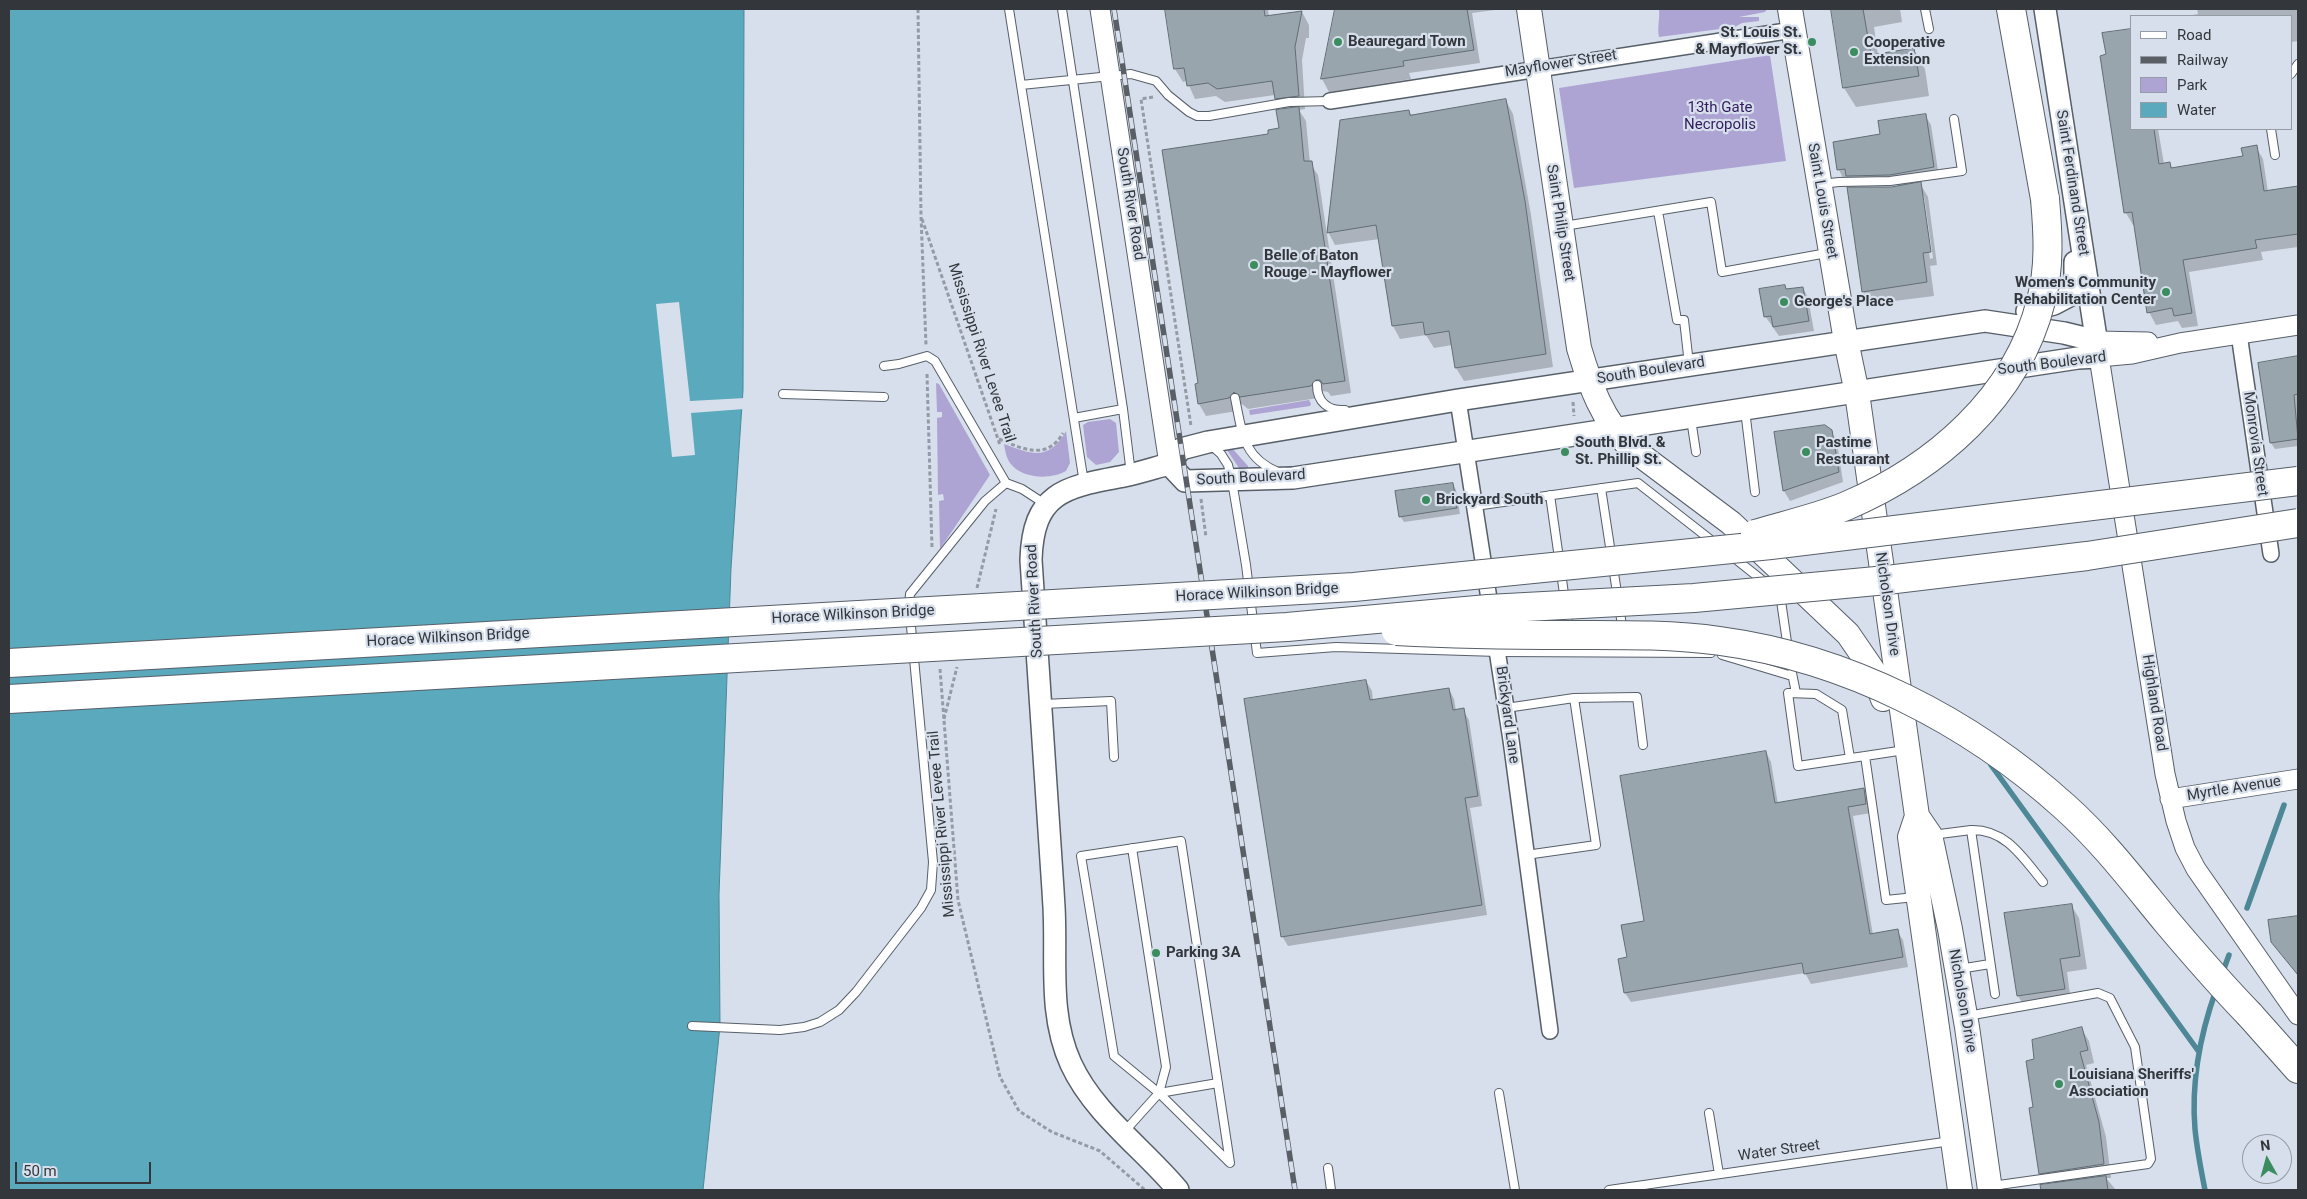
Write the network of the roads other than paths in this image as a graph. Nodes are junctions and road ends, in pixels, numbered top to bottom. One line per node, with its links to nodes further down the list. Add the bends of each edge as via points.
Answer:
1 (1009, 9): 13 (lane)
2 (1062, 9): 12 (lane)
3 (1100, 9): 11 (street, South River Road)
4 (1529, 9): 10 (main road, Saint Philip Street)
5 (1925, 9): 9 (lane)
6 (2011, 9): 61 (highway, bridge, via 2045,199 2048,245 2041,301 2023,348 1992,398 1973,421 1924,463 1866,496 1822,514)
7 (2045, 9): 21 (main road, Saint Ferdinand Street)
8 (1791, 20): 10 (street, Mayflower Street); 18 (main road, Saint Louis Street)
9 (1929, 28)
10 (1538, 68): 14 (street, Mayflower Street); 20 (main road, Saint Philip Street)
11 (1110, 75): 12 (lane); 14 (lane, via 1131,74 1156,81 1168,95 1197,116 1289,102); 48 (street, South River Road)
12 (1073, 79): 13 (lane); 39 (lane)
13 (1021, 86): 41 (lane)
14 (1330, 101)
15 (1954, 119): 18 (lane, via 1962,171 1890,181)
16 (2271, 130): 17 (lane)
17 (2275, 154)
18 (1819, 184): 22 (main road, Saint Louis Street)
19 (1658, 211): 20 (lane); 22 (lane, via 1711,202 1722,272); 28 (lane, via 1677,320 1684,320)
20 (1560, 226): 30 (main road, Saint Philip Street, via 1579,348)
21 (2082, 250): 23 (main road, via 2074,263 2075,282 2071,295 2054,304); 27 (main road, Saint Ferdinand Street)
22 (1832, 252): 26 (main road, Saint Louis Street)
23 (1985, 321): 26 (main road, South Boulevard); 27 (main road, South Boulevard, via 2064,333)
24 (2298, 325): 25 (street, South Boulevard)
25 (2239, 334): 27 (street, South Boulevard, via 2180,343); 62 (street, Monrovia Street)
26 (1846, 341): 28 (main road, South Boulevard); 32 (main road, Saint Louis Street)
27 (2098, 349): 32 (main road, South Boulevard, via 2078,358); 80 (street, Highland Road)
28 (1689, 364): 30 (main road, South Boulevard)
29 (884, 366): 53 (lane, via 927,356 935,361)
30 (1589, 380): 36 (main road, South Boulevard); 43 (main road, Saint Philip Street, via 1603,412)
31 (1317, 385): 38 (lane, via 1317,395 1328,407 1336,410)
32 (1857, 393): 40 (main road, South Boulevard); 74 (main road, Nicholson Drive)
33 (783, 394): 34 (lane)
34 (884, 397)
35 (1234, 398): 44 (lane)
36 (1458, 400): 37 (lane, via 1432,396); 44 (main road, South Boulevard); 46 (street, Brickyard Lane)
37 (1396, 401)
38 (1352, 408)
39 (1123, 409): 41 (lane); 49 (lane)
40 (1746, 410): 42 (main road, South Boulevard); 56 (lane)
41 (1074, 415): 54 (lane)
42 (1691, 418): 43 (main road, South Boulevard); 47 (lane)
43 (1615, 429): 46 (main road, South Boulevard); 74 (main road, Saint Philip Street, via 1636,452 1730,522 1848,634 1872,669 1891,724)
44 (1243, 438): 45 (main road, South Boulevard); 50 (lane, via 1250,451 1267,467)
45 (1201, 444): 48 (main road, South Boulevard, via 1181,449); 52 (lane, via 1221,454)
46 (1467, 452): 50 (main road, South Boulevard); 59 (street, Brickyard Lane)
47 (1696, 452)
48 (1169, 464): 49 (main road, South River Road); 52 (main road, South Boulevard, via 1185,481)
49 (1131, 474): 54 (main road, South River Road)
50 (1299, 477): 52 (main road, South Boulevard)
51 (2298, 480): 61 (highway, bridge, via 1981,521)
52 (1232, 481): 64 (lane, via 1257,653 1336,647)
53 (1006, 483): 58 (lane, via 1022,489); 92 (lane, via 985,502 910,594 933,862 931,890 921,908 856,992 839,1010 820,1022 780,1030)
54 (1084, 483): 58 (main road, South River Road, via 1067,489)
55 (1601, 488): 57 (lane); 66 (lane); 68 (lane, via 1638,483 1780,594)
56 (1755, 492)
57 (1550, 495): 59 (lane); 65 (lane)
58 (1046, 506): 72 (main road, South River Road, via 1036,520 1031,560)
59 (1476, 506): 64 (street, Brickyard Lane)
60 (2298, 523): 63 (highway, bridge, via 2086,556 1887,580 1694,598 1488,609)
61 (1695, 553): 67 (highway, Horace Wilkinson Bridge, bridge, via 1354,587)
62 (2271, 554)
63 (1287, 627): 71 (highway, bridge); 94 (highway, bridge, via 1718,640 1784,654 1862,679 1901,696 1994,751 2064,806 2114,857)
64 (1498, 652): 65 (lane); 73 (street, Brickyard Lane)
65 (1572, 652): 66 (lane)
66 (1627, 652): 68 (lane, via 1726,655)
67 (9, 663)
68 (1792, 676): 69 (lane)
69 (1796, 693): 78 (lane, via 1816,694 1842,710); 78 (lane, via 1788,693 1798,766)
70 (1574, 698): 73 (lane); 75 (lane, via 1637,697); 84 (lane, via 1596,845)
71 (9, 699)
72 (1041, 704): 77 (lane, via 1111,701); 99 (main road, South River Road, via 1057,1017 1065,1051 1080,1080)
73 (1506, 708): 84 (street, Brickyard Lane)
74 (1906, 743): 76 (lane); 81 (main road, Nicholson Drive)
75 (1643, 745)
76 (1865, 756): 78 (lane); 86 (lane, via 1886,900)
77 (1114, 757)
78 (1850, 758)
79 (2298, 779): 80 (street, Myrtle Avenue)
80 (2170, 799): 90 (street, Highland Road, via 2185,848 2196,869)
81 (1924, 826): 82 (lane); 86 (main road, Nicholson Drive, via 1910,837); 88 (main road, Nicholson Drive)
82 (1971, 830): 85 (lane, via 1988,831 2005,839); 87 (lane)
83 (1132, 848): 95 (lane, via 1181,841); 96 (lane, via 1166,1067); 96 (lane, via 1081,856 1114,1056)
84 (1526, 855): 93 (street, Brickyard Lane)
85 (2043, 882)
86 (1919, 896): 100 (main road, Nicholson Drive)
87 (1990, 964): 88 (lane); 89 (lane)
88 (1957, 969): 91 (main road, Nicholson Drive)
89 (1995, 994)
90 (2298, 1015)
91 (1965, 1016): 104 (main road, Nicholson Drive); 104 (lane, via 2098,992 2110,998 2136,1047 2151,1159 2148,1164)
92 (692, 1026)
93 (1550, 1031)
94 (2298, 1070)
95 (1218, 1083): 96 (lane); 96 (lane, via 1230,1163)
96 (1159, 1093): 99 (lane)
97 (1499, 1093): 107 (lane)
98 (1709, 1113): 102 (lane)
99 (1124, 1132): 105 (main road, South River Road)
100 (1953, 1140): 102 (lane, Water Street); 109 (main road, Nicholson Drive)
101 (1328, 1168): 106 (lane)
102 (1718, 1174): 103 (lane, Water Street)
103 (1660, 1186): 108 (lane, Water Street)
104 (1990, 1188)
105 (1178, 1190)
106 (1331, 1190)
107 (1515, 1190)
108 (1609, 1190)
109 (1960, 1190)

